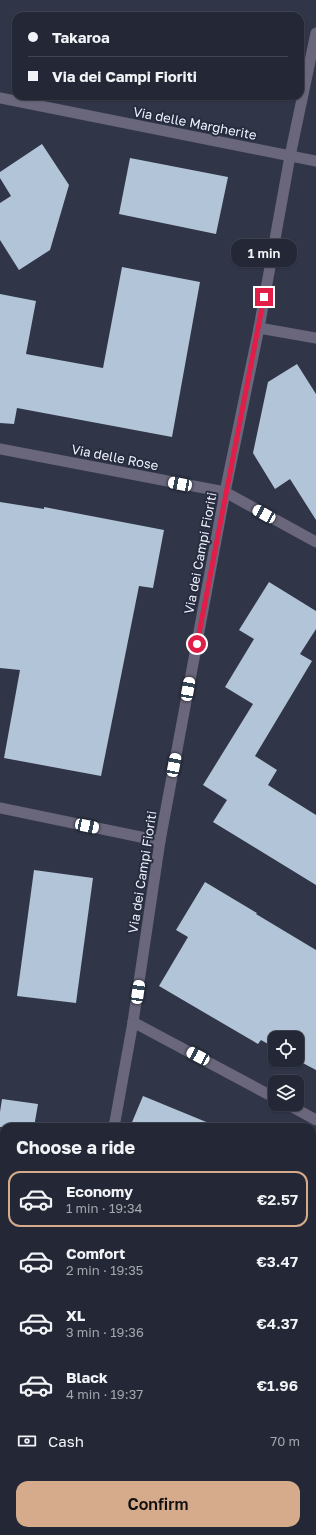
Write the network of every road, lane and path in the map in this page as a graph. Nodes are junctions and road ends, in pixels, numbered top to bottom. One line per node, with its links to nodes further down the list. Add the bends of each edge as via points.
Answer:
1 (316, 33): 2 (street, Via dei Campi Fioriti)
2 (304, 90)
3 (0, 98): 5 (street, Via delle Margherite)
4 (302, 100): 5 (street, Via dei Campi Fioriti)
5 (290, 156): 6 (street, Via delle Margherite); 7 (street, Via dei Campi Fioriti)
6 (316, 161)
7 (258, 328): 8 (street); 10 (street, Via dei Campi Fioriti)
8 (316, 338)
9 (0, 449): 10 (street, Via delle Rose)
10 (225, 492): 11 (street, Via delle Rose); 13 (street, Via dei Campi Fioriti)
11 (316, 542)
12 (0, 808): 13 (street)
13 (160, 841): 14 (street, Via dei Campi Fioriti)
14 (133, 1022): 15 (street); 18 (street, Via dei Campi Fioriti)
15 (268, 1094)
16 (300, 1111): 17 (street)
17 (316, 1120)
18 (115, 1123)

